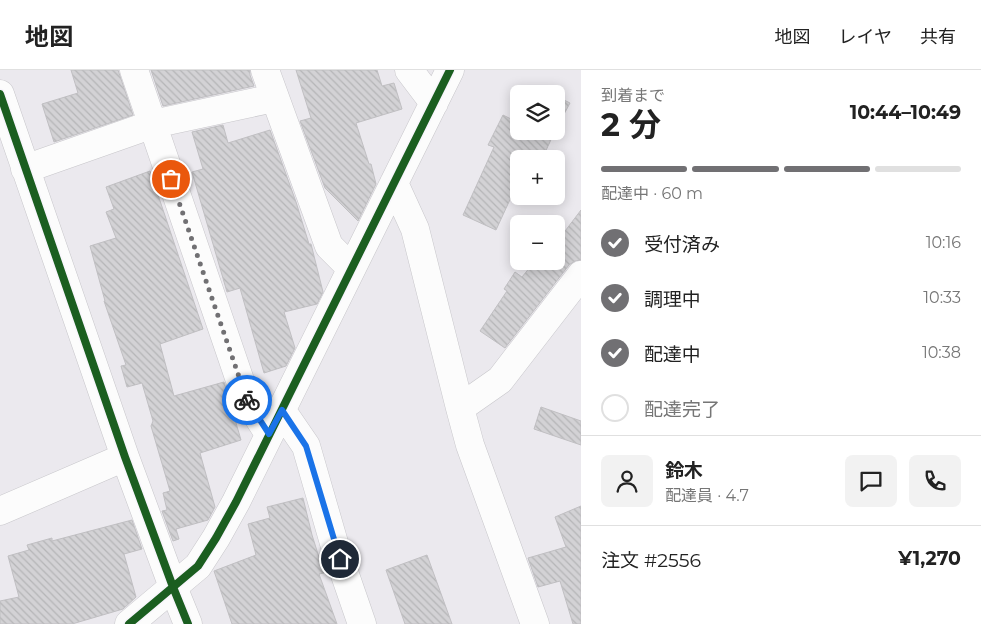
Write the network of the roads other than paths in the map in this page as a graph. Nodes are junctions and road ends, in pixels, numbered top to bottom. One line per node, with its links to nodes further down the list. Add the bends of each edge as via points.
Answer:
1 (134, 70): 8 (street)
2 (265, 70): 6 (street)
3 (409, 70): 7 (street)
4 (450, 70): 7 (street)
5 (0, 94): 9 (street)
6 (274, 98): 8 (street); 11 (street, via 329,246)
7 (434, 103): 10 (street)
8 (153, 124): 9 (street); 15 (street, via 246,398)
9 (25, 169): 16 (street)
10 (394, 183): 11 (street); 13 (street, via 415,229)
11 (352, 268): 14 (street)
12 (581, 275): 13 (street, via 500,380)
13 (460, 408): 22 (street, via 470,445)
14 (282, 410): 15 (street); 21 (street, via 306,446)
15 (269, 434): 18 (street, via 216,538 198,566)
16 (125, 457): 17 (street); 18 (street)
17 (0, 511)
18 (173, 587): 19 (street); 20 (street)
19 (129, 624)
20 (188, 624)
21 (362, 624)
22 (535, 624)

